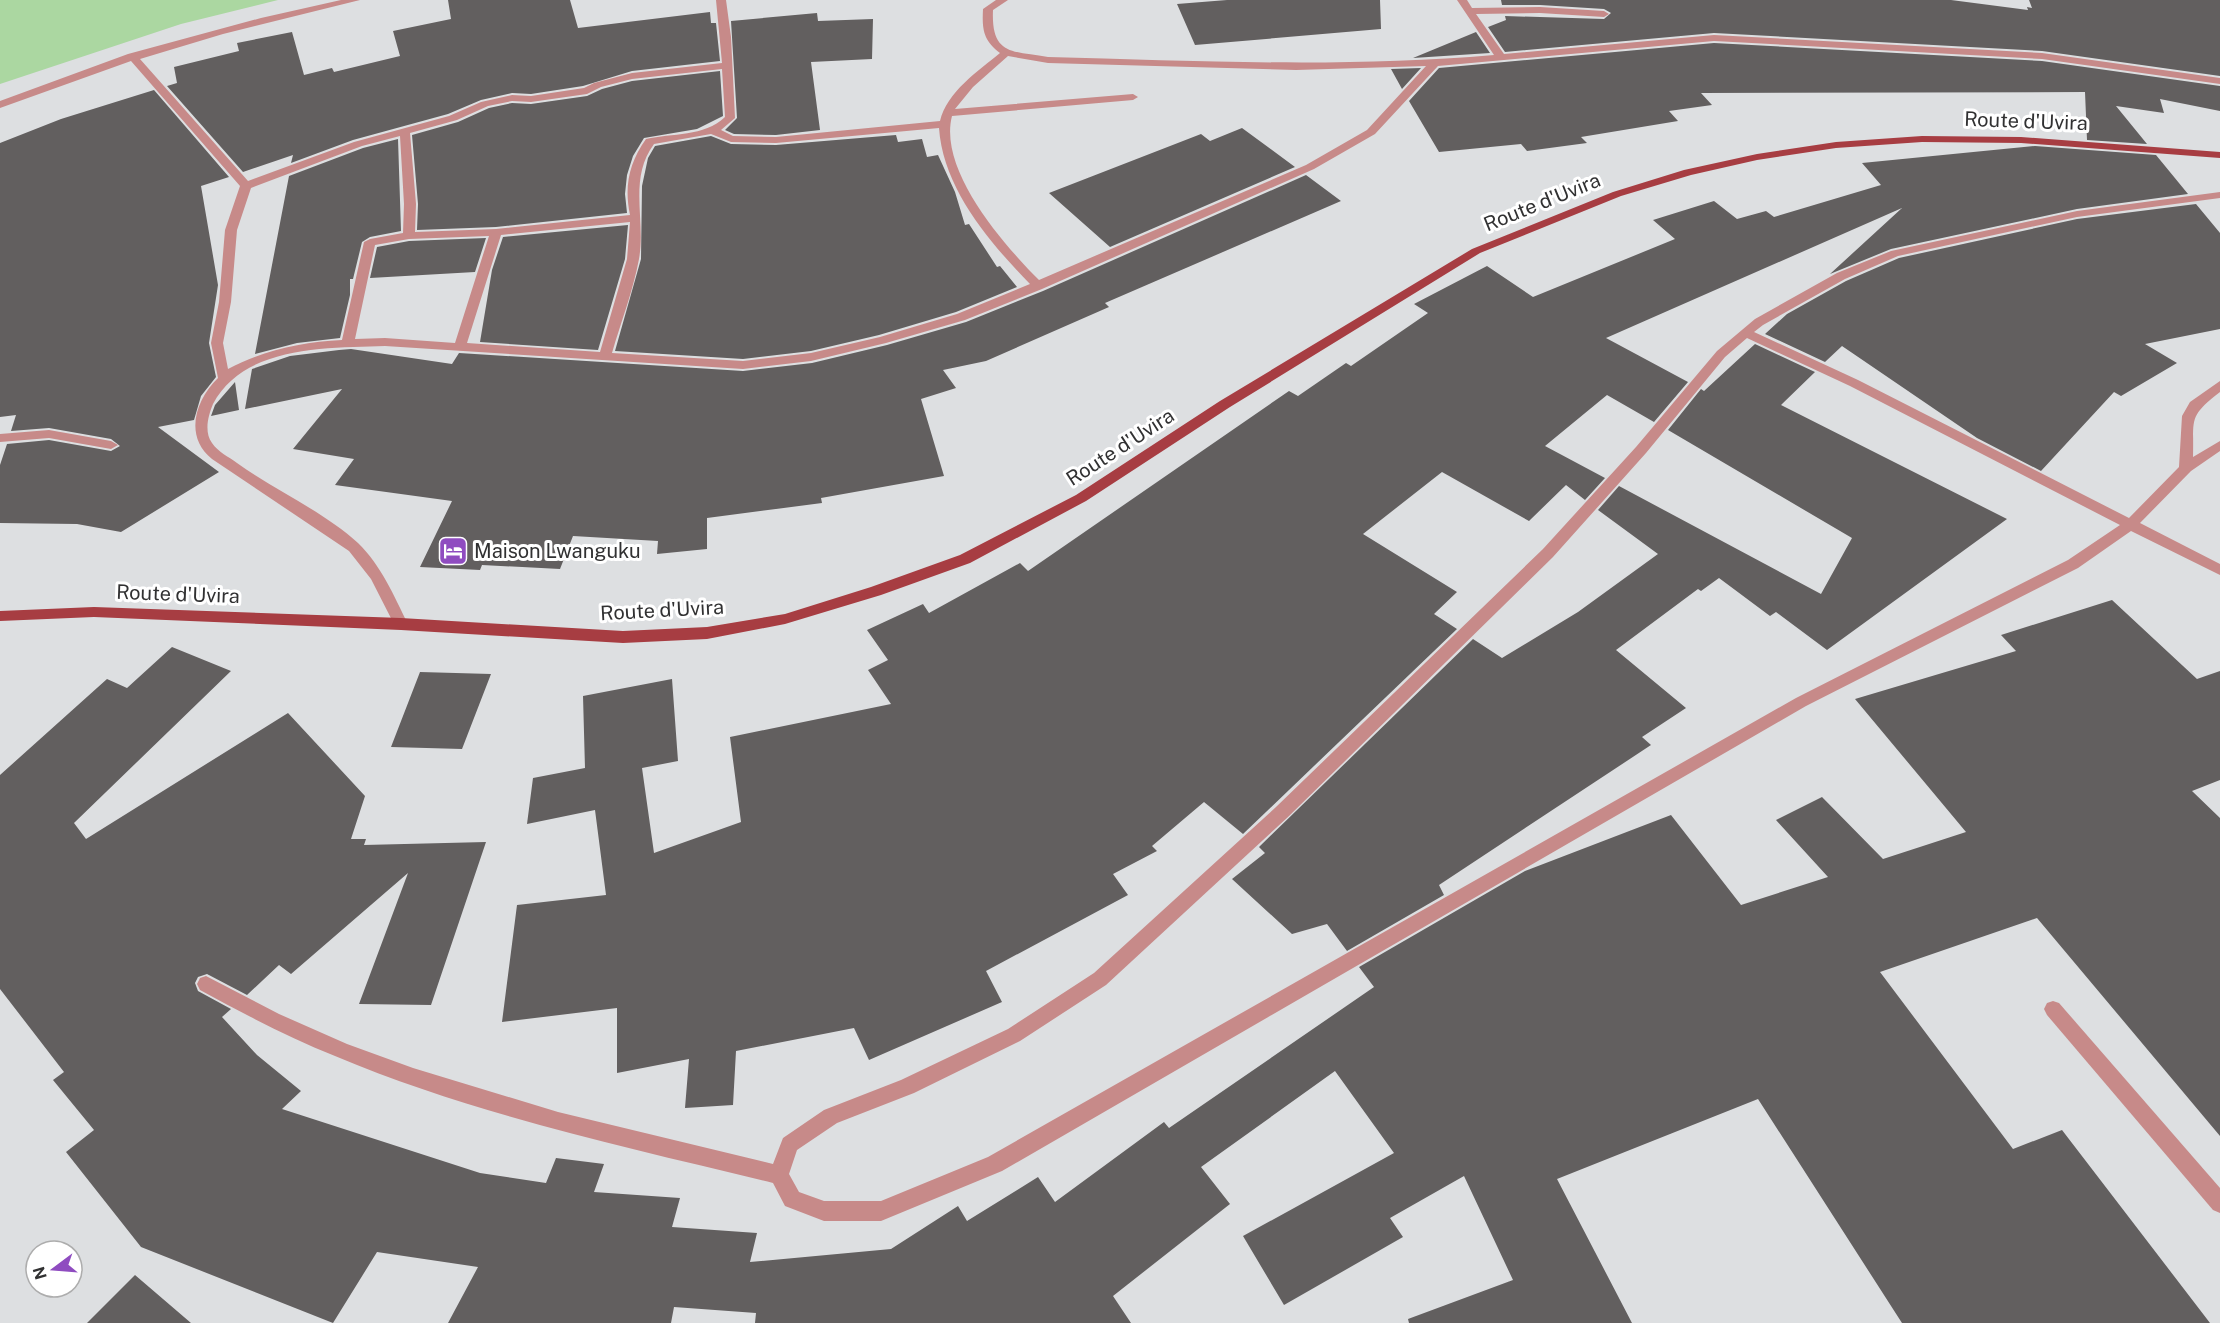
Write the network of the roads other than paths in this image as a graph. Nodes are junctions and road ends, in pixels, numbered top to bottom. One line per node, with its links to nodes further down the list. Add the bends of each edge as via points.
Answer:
1 (355, 0): 8 (street)
2 (721, 0): 11 (street)
3 (1003, 0): 7 (street, via 988,9 987,29 993,44)
4 (1462, 0): 5 (street)
5 (1468, 11): 6 (street); 9 (street)
6 (1604, 14)
7 (1006, 53): 10 (street, via 1048,60 1296,67); 15 (street, via 963,90)
8 (132, 56): 14 (street); 19 (street)
9 (1501, 57): 10 (street); 12 (street, via 1714,38 2042,56)
10 (1435, 63): 24 (street, via 1371,132 1340,151)
11 (728, 64): 16 (street, via 730,118); 17 (street, via 614,80 587,91 512,98)
12 (2220, 81)
13 (1133, 97): 15 (street)
14 (0, 105)
15 (947, 119): 16 (street, via 776,140 731,139); 24 (street, via 950,165 984,221 1017,266)
16 (712, 131): 21 (street, via 650,141 636,166 632,199)
17 (405, 132): 19 (street, via 358,144); 23 (street)
18 (2220, 155): 38 (main road, Route d'Uvira, via 2021,140 1922,139 1836,145 1689,172 1617,194 1476,251 1225,404 1081,498 965,559 876,591 785,619 707,633 623,637)
19 (246, 186): 29 (street, via 231,230 217,343)
20 (2220, 195): 25 (street, via 2077,214 1895,253 1797,299)
21 (636, 218): 22 (street); 28 (street, via 633,259)
22 (496, 232): 23 (street); 27 (street)
23 (409, 236): 26 (street, via 370,242)
24 (1038, 286): 28 (street, via 961,317 811,357 743,365)
25 (1746, 333): 35 (street); 41 (street, via 1721,354 1641,450 1503,598 1257,836 1100,979 1014,1035 907,1087 831,1116 790,1144)
26 (348, 343): 27 (street); 29 (street, via 286,351 248,361)
27 (460, 346): 28 (street)
28 (604, 355)
29 (224, 378): 38 (street, via 208,398 200,427 208,448 356,550)
30 (2220, 385): 34 (street, via 2195,405 2188,416)
31 (0, 438): 32 (street, via 49,434)
32 (111, 445)
33 (2220, 445): 34 (street)
34 (2186, 468): 35 (street)
35 (2132, 523): 36 (street); 41 (street, via 2073,564 1800,702 995,1164 881,1211 824,1211 792,1199)
36 (2220, 570)
37 (0, 616): 38 (main road, Route d'Uvira, via 93,612)
38 (401, 624)
39 (206, 984): 41 (street, via 314,1038 510,1109)
40 (2053, 1009): 42 (street)
41 (779, 1175)
42 (2220, 1203)

